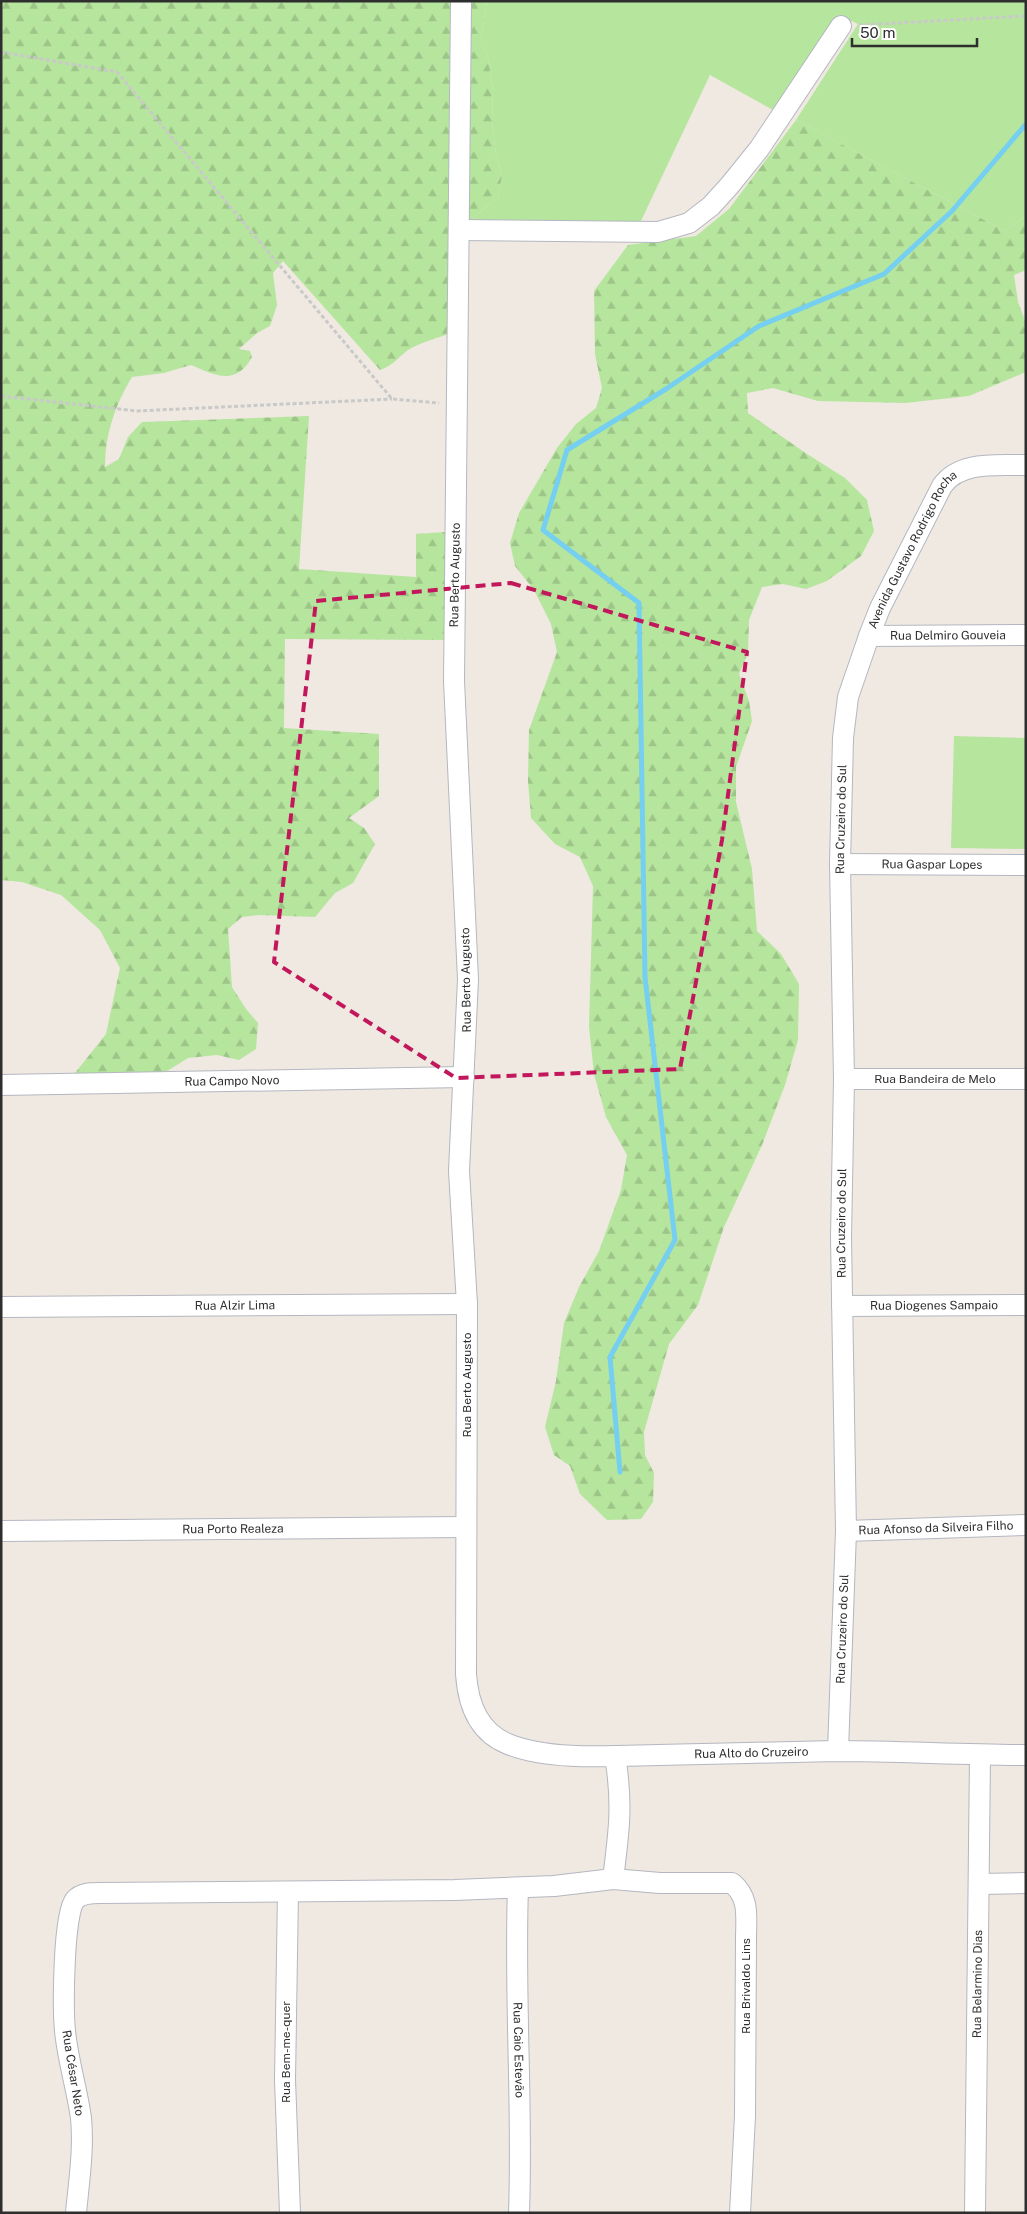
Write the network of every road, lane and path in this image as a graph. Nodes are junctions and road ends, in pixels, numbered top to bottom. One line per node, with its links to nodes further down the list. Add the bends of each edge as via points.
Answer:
1 (461, 1): 5 (street, Rua Berto Augusto)
2 (1026, 16): 3 (path)
3 (841, 26): 5 (street, via 759,149 711,206 689,223 658,232)
4 (1, 52): 7 (path, via 117,72)
5 (459, 230): 8 (street, Rua Berto Augusto)
6 (1, 396): 7 (path, via 137,411)
7 (392, 399): 8 (path)
8 (457, 405): 15 (street, Rua Berto Augusto, via 454,681 468,979)
9 (1026, 465): 11 (street, Avenida Gustavo Rodrigo Rocha, via 973,467 946,481 922,523)
10 (1026, 635): 11 (street, Rua Delmiro Gouveia)
11 (870, 636): 12 (street, Avenida Gustavo Rodrigo Rocha)
12 (848, 697): 13 (street, Rua Cruzeiro do Sul, via 840,765)
13 (840, 864): 14 (street, Rua Gaspar Lopes); 17 (street, Rua Cruzeiro do Sul)
14 (1026, 865)
15 (464, 1077): 18 (street, Rua Campo Novo); 19 (street, Rua Berto Augusto, via 459,1171)
16 (1026, 1079): 17 (street, Rua Bandeira de Melo)
17 (844, 1080): 21 (street, Rua Cruzeiro do Sul)
18 (1, 1085)
19 (467, 1304): 22 (street, Rua Alzir Lima); 24 (street, Rua Berto Augusto)
20 (1026, 1305): 21 (street, Rua Diogenes Sampaio)
21 (842, 1306): 25 (street, Rua Cruzeiro do Sul)
22 (1, 1308)
23 (1026, 1525): 25 (street, Rua Afonso da Silveira Filho)
24 (466, 1528): 26 (street, Rua Porto Realeza); 27 (street, Rua Berto Augusto, via 467,1692)
25 (846, 1530): 28 (street, Rua Cruzeiro do Sul)
26 (1, 1531)
27 (483, 1727): 31 (street, Rua Alto do Cruzeiro, via 508,1744 540,1753)
28 (838, 1751): 29 (street, Rua Alto do Cruzeiro); 31 (street, Rua Alto do Cruzeiro)
29 (980, 1755): 30 (street, Rua Alto do Cruzeiro); 34 (street, Rua Belarmino Dias)
30 (1026, 1755)
31 (615, 1756): 32 (street, via 621,1811)
32 (613, 1879): 35 (street); 40 (street, Rua Brivaldo Lins, via 732,1883 742,1891 746,1911 745,2116)
33 (1026, 1883): 34 (street)
34 (980, 1884): 41 (street, Rua Belarmino Dias)
35 (518, 1888): 36 (street); 39 (street, Rua Caio Estevão)
36 (288, 1892): 37 (street, Rua César Neto, via 100,1893 85,1894 73,1903 66,1945 65,2030 81,2118 82,2161); 38 (street, Rua Bem-me-quer, via 285,2080)
37 (76, 2213)
38 (290, 2213)
39 (519, 2213)
40 (740, 2213)
41 (975, 2213)

